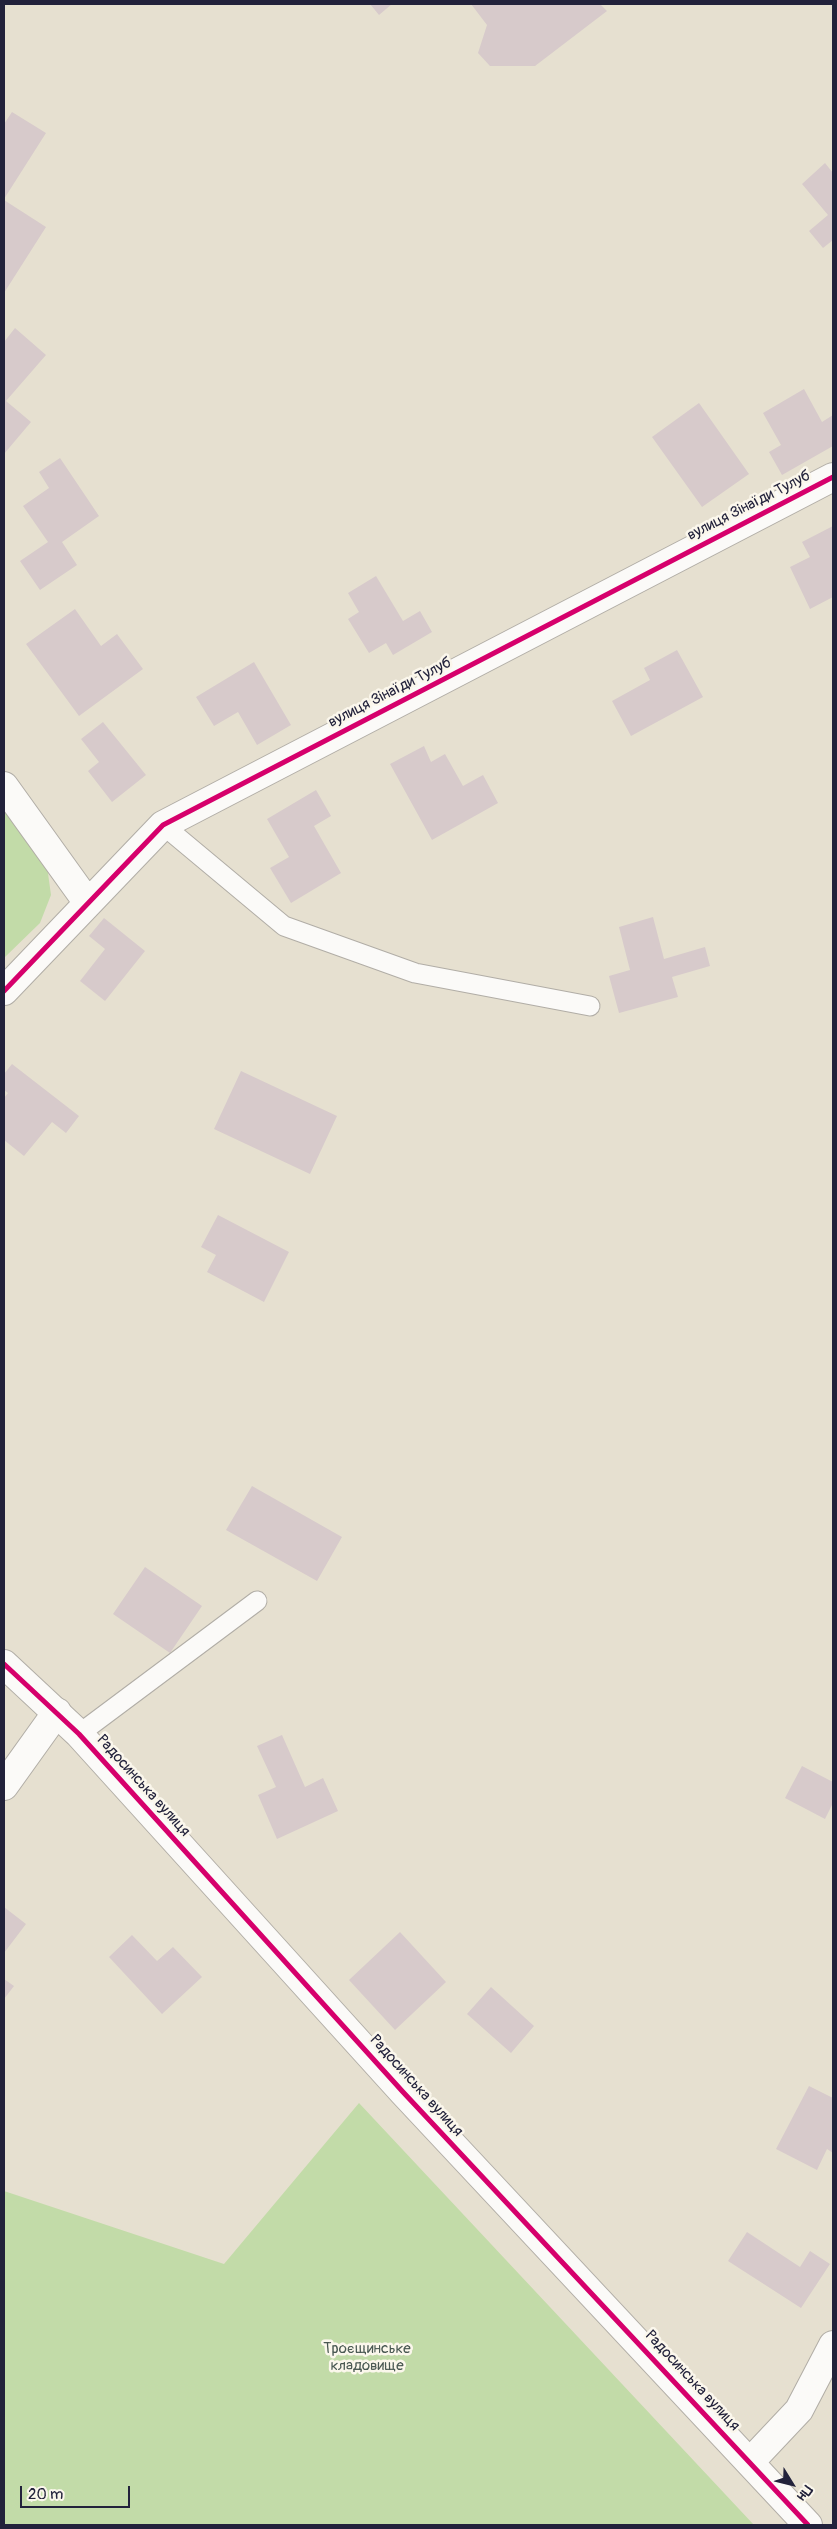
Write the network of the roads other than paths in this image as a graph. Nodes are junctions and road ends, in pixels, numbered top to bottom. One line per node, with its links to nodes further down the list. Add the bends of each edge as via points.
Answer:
1 (833, 477): 3 (street, вулиця Зінаїди Тулуб)
2 (4, 786): 4 (street)
3 (163, 825): 4 (street, вулиця Зінаїди Тулуб); 6 (lane, via 284,926 416,973)
4 (88, 903): 5 (street, вулиця Зінаїди Тулуб)
5 (4, 991)
6 (590, 1006)
7 (257, 1601): 10 (lane)
8 (4, 1664): 9 (street, Радосинська вулиця)
9 (57, 1712): 10 (street, Радосинська вулиця); 11 (street)
10 (79, 1734): 13 (street, Радосинська вулиця, via 403,2092)
11 (4, 1786)
12 (833, 2346): 13 (street, via 799,2410)
13 (750, 2462): 14 (street, Радосинська вулиця)
14 (803, 2523)

